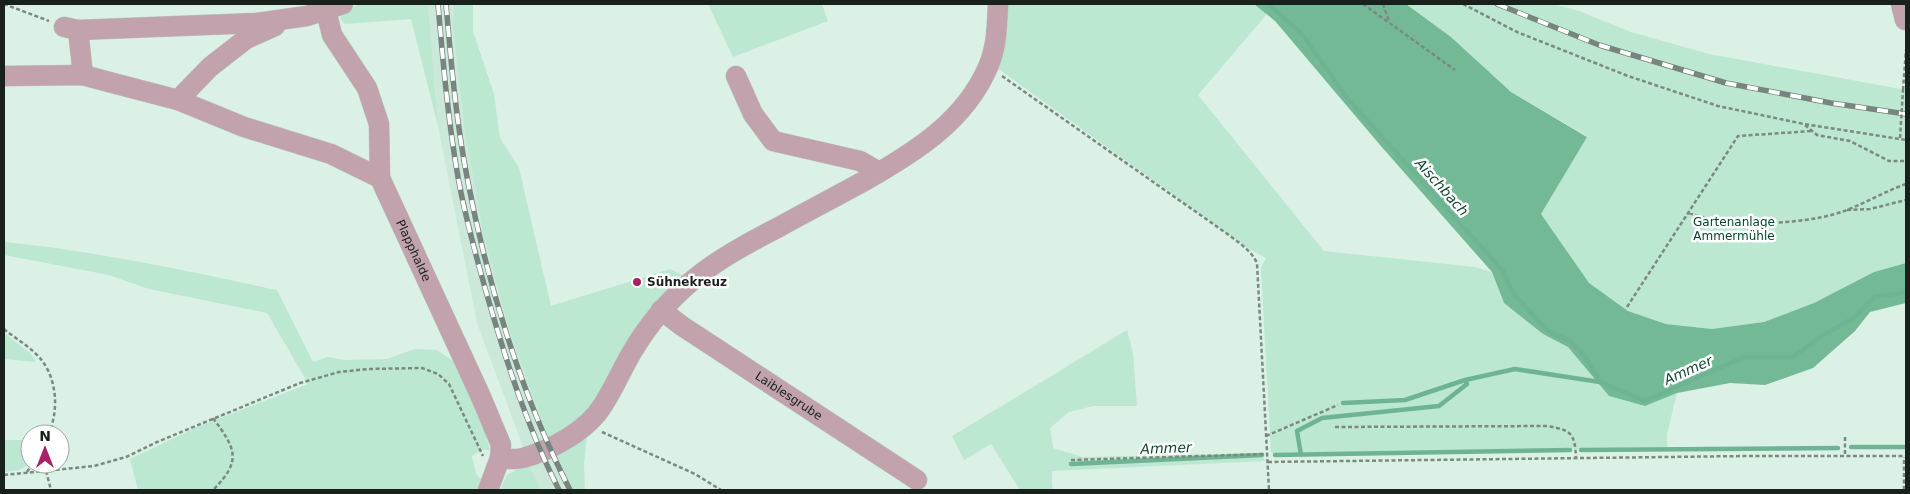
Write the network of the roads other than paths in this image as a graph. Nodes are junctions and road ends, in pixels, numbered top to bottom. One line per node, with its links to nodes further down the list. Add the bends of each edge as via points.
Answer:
1 (998, 4): 8 (street, via 989,66 974,93 945,127)
2 (334, 7): 3 (street, Plapphalde); 9 (street, Plapphalde, via 332,35 367,88 379,124)
3 (307, 16): 4 (street, Plapphalde, via 257,23 71,28); 7 (street, via 246,39 210,67)
4 (82, 74): 5 (street); 7 (street)
5 (4, 76)
6 (736, 76): 8 (street, via 753,114 773,140 860,161)
7 (178, 100): 9 (street, via 244,127 331,154)
8 (879, 172): 10 (street, via 726,257 697,277)
9 (380, 178): 11 (street, Plapphalde, via 501,445)
10 (661, 310): 11 (street, via 632,351 603,406 586,425 564,440 521,459); 12 (street, Laiblesgrube)
11 (492, 459): 13 (street, Plapphalde)
12 (917, 480)
13 (488, 490)

